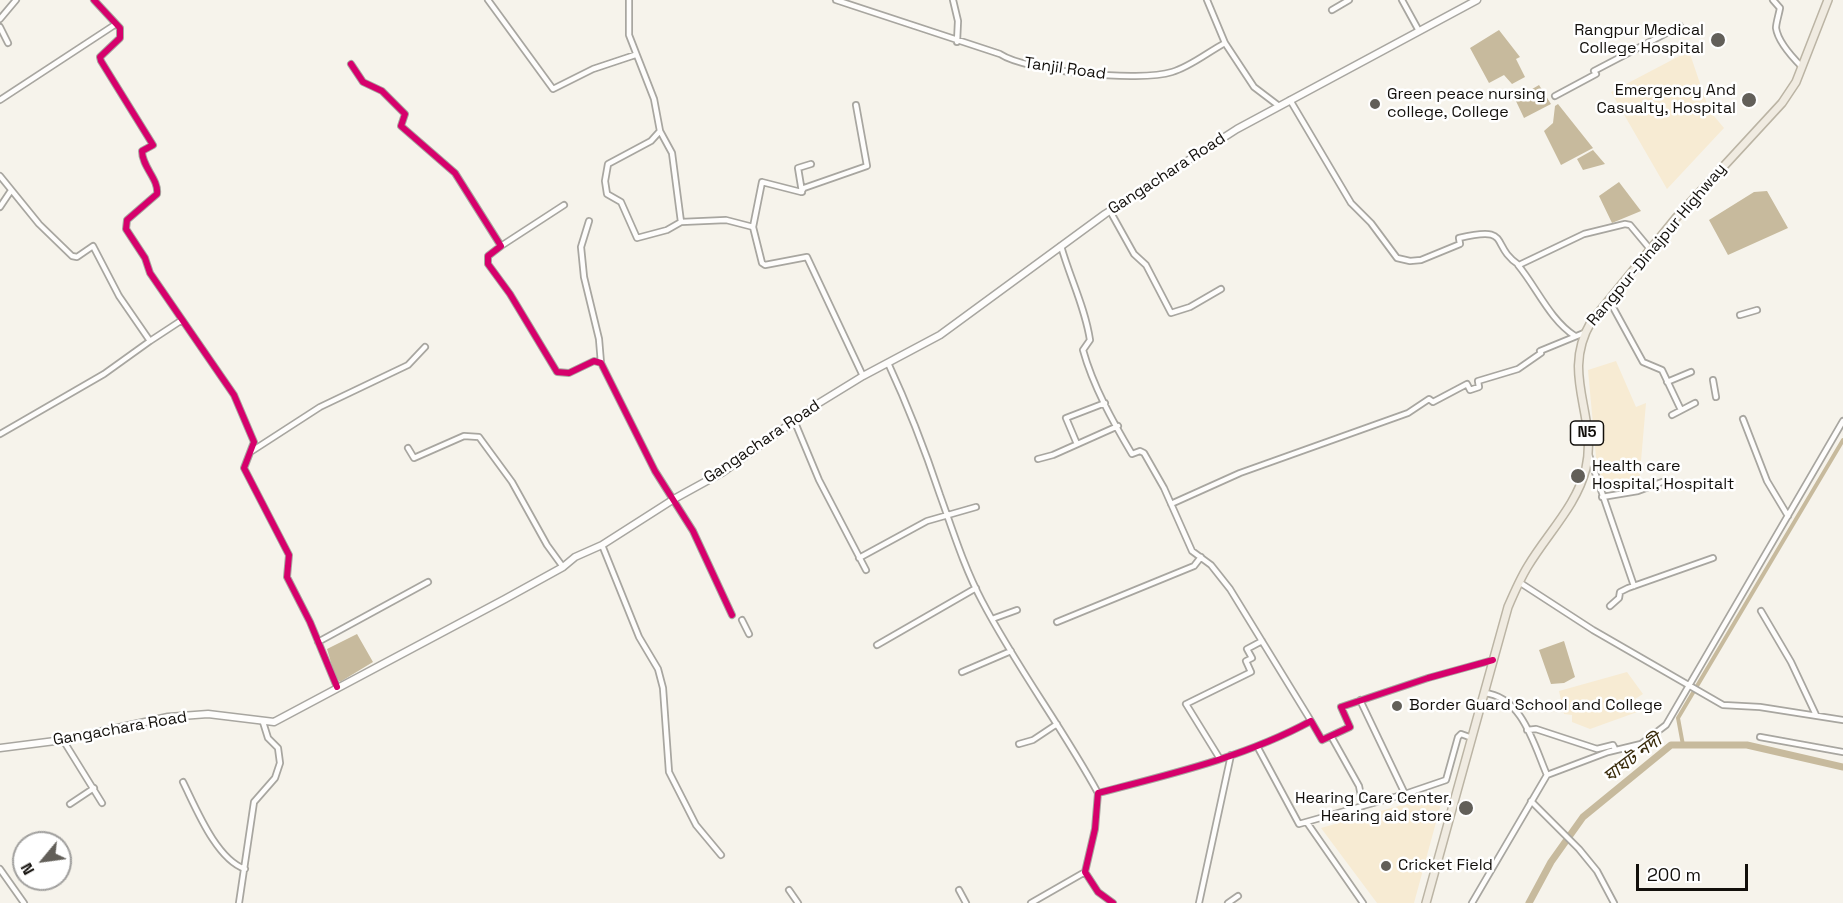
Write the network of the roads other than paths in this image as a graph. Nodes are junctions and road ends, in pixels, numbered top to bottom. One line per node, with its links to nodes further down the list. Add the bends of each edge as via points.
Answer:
1 (16, 0): 16 (street)
2 (94, 0): 17 (street)
3 (488, 0): 24 (street, via 553,89 593,69)
4 (630, 0): 24 (street, via 628,34)
5 (836, 0): 21 (street, Tanjil Road)
6 (953, 0): 21 (street)
7 (1207, 0): 23 (street)
8 (1349, 0): 14 (street)
9 (1402, 0): 20 (street)
10 (1477, 0): 20 (main road, Gangachara Road)
11 (1773, 0): 26 (street, via 1780,8 1778,33)
12 (1828, 0): 15 (highway)
13 (1833, 0): 15 (highway, N5)
14 (1332, 10)
15 (1821, 15): 26 (highway, Rangpur-Dinajpur Highway / N5)
16 (0, 19)
17 (116, 24): 28 (street); 51 (street, via 120,38 100,59 153,145 142,152 142,160 158,189 154,198 125,225 146,258 150,273)
18 (1680, 26): 27 (street)
19 (0, 27): 22 (street)
20 (1419, 31): 29 (main road, Gangachara Road)
21 (957, 42): 23 (street, Tanjil Road, via 1000,54 1010,61 1120,76 1172,72)
22 (8, 43)
23 (1225, 43): 31 (street, via 1254,87)
24 (635, 55): 32 (street, via 654,99)
25 (351, 64): 43 (street, via 363,82 382,91 405,114 401,126 408,135 455,173)
26 (1802, 67): 45 (highway, Rangpur-Dinajpur Highway / N5, via 1782,103)
27 (1555, 96)
28 (0, 100)
29 (1290, 100): 31 (main road, Gangachara Road); 46 (street, via 1351,203 1397,258 1421,260 1460,244 1459,237 1489,232)
30 (856, 105): 36 (street, via 867,166)
31 (1279, 106): 39 (main road, Gangachara Road)
32 (660, 131): 41 (street, via 672,153); 41 (street, via 651,141 608,164 607,194 621,202 637,238)
33 (811, 164): 36 (street, via 798,168)
34 (0, 176): 35 (street)
35 (10, 192): 38 (street); 54 (street, via 72,256 93,246 119,296)
36 (802, 192): 42 (street, via 762,182)
37 (564, 204): 43 (street)
38 (0, 207)
39 (1110, 211): 44 (main road, Gangachara Road); 47 (street, via 1134,254 1146,265 1171,313 1190,308)
40 (589, 221): 56 (street, via 581,247)
41 (681, 222): 42 (street, via 726,220)
42 (753, 227): 59 (street, via 765,266 804,257 809,260)
43 (501, 246): 56 (street, via 488,256 488,264 556,372 569,373 594,361)
44 (1061, 246): 57 (main road, Gangachara Road, via 940,335); 63 (street, via 1086,315 1090,340 1083,350)
45 (1650, 249): 46 (street, via 1625,224 1584,234); 48 (highway, Rangpur-Dinajpur Highway / N5)
46 (1518, 265): 53 (street, via 1551,313)
47 (1221, 289)
48 (1609, 300): 52 (highway, Rangpur-Dinajpur Highway / N5); 61 (street, via 1643,362 1660,369)
49 (1757, 310): 50 (street)
50 (1740, 315)
51 (182, 320): 54 (street); 74 (street, via 234,394 249,426 254,442)
52 (1584, 333): 53 (street); 75 (highway, Rangpur-Dinajpur Highway / N5, via 1577,372)
53 (1575, 336): 80 (street, via 1540,351 1518,369 1478,381 1479,387 1470,390 1467,384 1433,402 1429,399 1408,413 1240,473)
54 (150, 341): 71 (street, via 94,380)
55 (425, 347): 74 (street, via 408,365 320,407)
56 (601, 363): 79 (street, via 655,471)
57 (888, 363): 59 (main road, Gangachara Road); 82 (street, via 912,413)
58 (1691, 372): 61 (street)
59 (863, 376): 68 (main road, Gangachara Road)
60 (1713, 380): 62 (street)
61 (1667, 382): 65 (street)
62 (1716, 397)
63 (1105, 403): 70 (street); 72 (street, via 1066,418)
64 (1695, 403): 65 (street)
65 (1681, 410): 66 (street)
66 (1672, 415)
67 (1743, 419): 83 (street, via 1767,481)
68 (794, 420): 79 (main road, Gangachara Road, via 723,472); 86 (street)
69 (1843, 422): 83 (street)
70 (1118, 426): 72 (street); 80 (street, via 1132,454 1144,453)
71 (0, 434)
72 (1077, 444): 76 (street)
73 (408, 448): 88 (street, via 414,458 464,436 479,437 512,482)
74 (252, 451): 103 (street, via 244,468 288,555 287,577)
75 (1588, 452): 78 (street); 91 (highway, Rangpur-Dinajpur Highway / N5, via 1580,485)
76 (1038, 459)
77 (1662, 483): 78 (street)
78 (1602, 496): 92 (street)
79 (674, 499): 84 (main road, Gangachara Road); 97 (street)
80 (1171, 504): 85 (street, via 1192,551)
81 (976, 507): 82 (street)
82 (947, 516): 86 (street, via 913,528); 93 (street)
83 (1788, 516): 109 (street)
84 (602, 545): 88 (main road, Gangachara Road); 139 (street, via 663,688 669,772 696,825)
85 (1201, 557): 100 (street, via 1194,566); 102 (street, via 1220,576)
86 (859, 558): 89 (street)
87 (1713, 558): 92 (street)
88 (563, 567): 108 (main road, Gangachara Road)
89 (866, 570)
90 (428, 582): 103 (street)
91 (1520, 582): 106 (highway, Rangpur-Dinajpur Highway / N5, via 1508,607); 109 (street)
92 (1634, 586): 94 (street, via 1620,592)
93 (976, 588): 98 (street); 104 (street)
94 (1610, 606)
95 (1017, 610): 98 (street)
96 (1761, 611): 112 (street)
97 (732, 615)
98 (992, 619): 105 (street)
99 (742, 620): 101 (street)
100 (1058, 622)
101 (749, 634)
102 (1262, 641): 114 (street); 128 (street, via 1247,649 1252,658 1246,661 1251,672 1186,704)
103 (318, 642): 108 (street)
104 (877, 645)
105 (1011, 651): 107 (street); 116 (street)
106 (1493, 660): 110 (highway, Rangpur-Dinajpur Highway / N5); 111 (street)
107 (962, 672)
108 (337, 687): 115 (main road, Gangachara Road, via 274,722)
109 (1689, 687): 112 (street, via 1723,705); 125 (street, via 1666,725 1646,742)
110 (1484, 693): 117 (street, via 1508,702); 120 (highway, Rangpur-Dinajpur Highway / N5)
111 (1360, 700): 118 (street, via 1341,707 1350,727); 133 (street)
112 (1816, 715): 113 (street)
113 (1843, 720)
114 (1311, 721): 118 (street, via 1322,740); 123 (street)
115 (263, 722): 121 (main road, Gangachara Road, via 207,714 168,717); 141 (street, via 268,738 278,748 280,763 275,778 254,802)
116 (1057, 724): 122 (street); 132 (street)
117 (1527, 730): 125 (street, via 1536,729 1597,749 1613,745); 129 (street)
118 (1331, 736): 137 (street, via 1359,786)
119 (1760, 737): 126 (street)
120 (1472, 738): 133 (street, via 1461,734 1458,737 1446,780); 155 (highway, Rangpur-Dinajpur Highway / N5)
121 (63, 740): 124 (main road, Gangachara Road); 131 (street)
122 (1019, 744)
123 (1257, 746): 127 (street); 138 (street, via 1293,816 1299,824)
124 (0, 748)
125 (1615, 749): 129 (street)
126 (1843, 752)
127 (1231, 755): 128 (street); 152 (street)
128 (1220, 759): 132 (street)
129 (1547, 775): 134 (street)
130 (183, 782): 141 (street, via 205,826 226,856)
131 (94, 788): 135 (street); 136 (street)
132 (1098, 793): 142 (street)
133 (1405, 794): 137 (street)
134 (1531, 801): 156 (street); 157 (street, via 1597,871)
135 (102, 803)
136 (70, 804)
137 (1363, 806): 138 (street)
138 (1308, 824): 154 (street)
139 (721, 855)
140 (0, 868): 146 (street)
141 (245, 869): 147 (street)
142 (1085, 872): 150 (street); 151 (street, via 1098,892)
143 (789, 890): 148 (street)
144 (959, 890): 149 (street)
145 (1238, 896): 153 (street)
146 (24, 903)
147 (239, 903)
148 (798, 903)
149 (966, 903)
150 (1031, 903)
151 (1113, 903)
152 (1199, 903)
153 (1228, 903)
154 (1363, 903)
155 (1426, 903)
156 (1472, 903)
157 (1614, 903)

